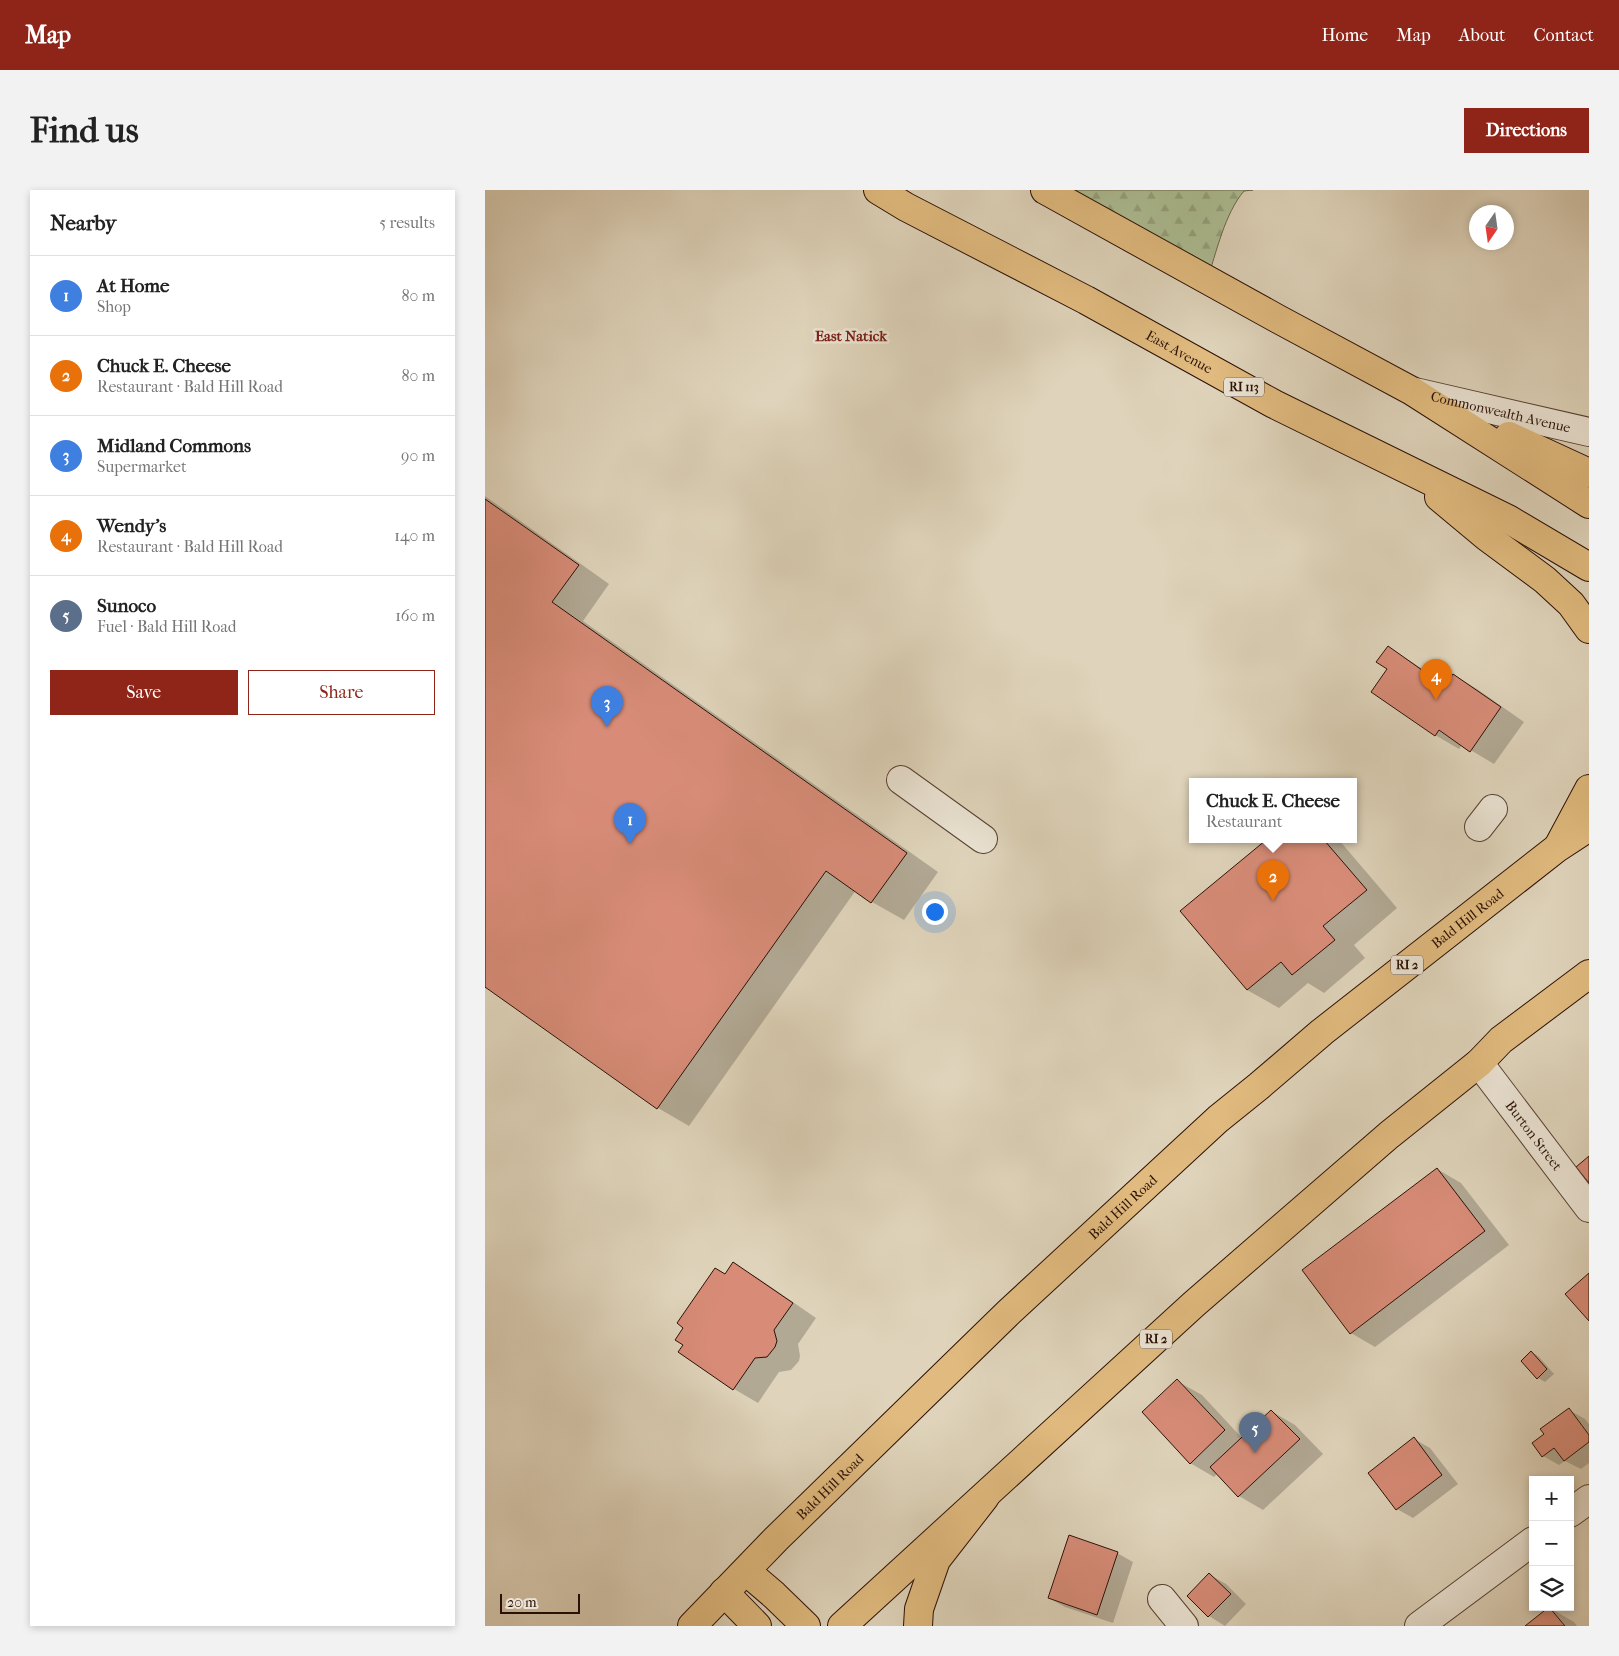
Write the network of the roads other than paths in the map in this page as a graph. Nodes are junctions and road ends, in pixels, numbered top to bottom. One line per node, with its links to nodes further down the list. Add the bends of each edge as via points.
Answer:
1 (878, 190): 5 (main road, East Avenue / RI 113, via 1274,404)
2 (1045, 190): 3 (main road)
3 (1412, 391): 4 (street, Commonwealth Avenue); 6 (main road); 7 (main road)
4 (1589, 432)
5 (1405, 469): 8 (main road, East Avenue / RI 113, via 1508,519); 9 (main road, via 1545,580 1571,604)
6 (1589, 473)
7 (1589, 504)
8 (1589, 567)
9 (1589, 629)
10 (901, 780): 13 (street)
11 (1589, 789): 14 (main road)
12 (1589, 826): 14 (main road, Bald Hill Road / RI 2)
13 (983, 839)
14 (1557, 848): 22 (main road, Bald Hill Road / RI 2, via 1321,1032 1217,1119 1009,1312)
15 (1589, 974): 16 (main road, RI 2, via 1501,1040)
16 (1479, 1063): 17 (street, Burton Street); 18 (main road, RI 2, via 1389,1135 1194,1304)
17 (1589, 1208)
18 (985, 1497): 28 (main road, RI 2); 29 (main road, via 936,1560 919,1609)
19 (1589, 1498): 20 (street)
20 (1574, 1510)
21 (1529, 1544): 31 (street)
22 (746, 1571): 23 (main road, Bald Hill Road / RI 2); 27 (main road)
23 (724, 1592): 25 (main road, Bald Hill Road / RI 2); 26 (main road)
24 (1162, 1599): 30 (street)
25 (692, 1626)
26 (757, 1626)
27 (806, 1626)
28 (842, 1626)
29 (918, 1626)
30 (1184, 1626)
31 (1419, 1626)

